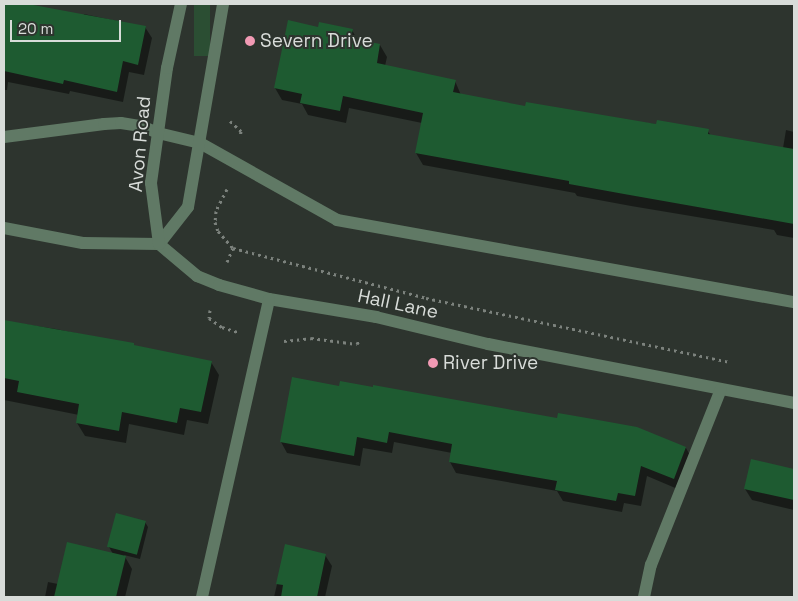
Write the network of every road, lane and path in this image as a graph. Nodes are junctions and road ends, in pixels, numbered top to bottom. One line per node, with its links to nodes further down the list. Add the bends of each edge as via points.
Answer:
1 (181, 4): 5 (street, Avon Road, via 167,68)
2 (223, 4): 7 (street)
3 (225, 115): 4 (path)
4 (242, 131)
5 (158, 133): 6 (street, via 120,123); 7 (street); 10 (street, Avon Road, via 151,183)
6 (4, 137)
7 (200, 143): 10 (street, via 188,207); 14 (street, via 337,220)
8 (226, 194): 11 (path, via 216,211 215,222 218,232)
9 (4, 228): 10 (street, via 83,243)
10 (159, 244): 13 (street, Hall Lane, via 197,276)
11 (233, 248): 12 (path); 19 (path, Hall Lane, via 426,298)
12 (230, 254)
13 (269, 299): 20 (street, Hall Lane, via 376,317 488,344); 22 (street)
14 (794, 302)
15 (210, 311): 16 (path, via 209,318)
16 (231, 331)
17 (284, 341): 18 (path, via 310,338)
18 (357, 344)
19 (736, 363)
20 (720, 389): 21 (street, Hall Lane); 23 (street, via 651,565)
21 (794, 403)
22 (202, 597)
23 (644, 597)

